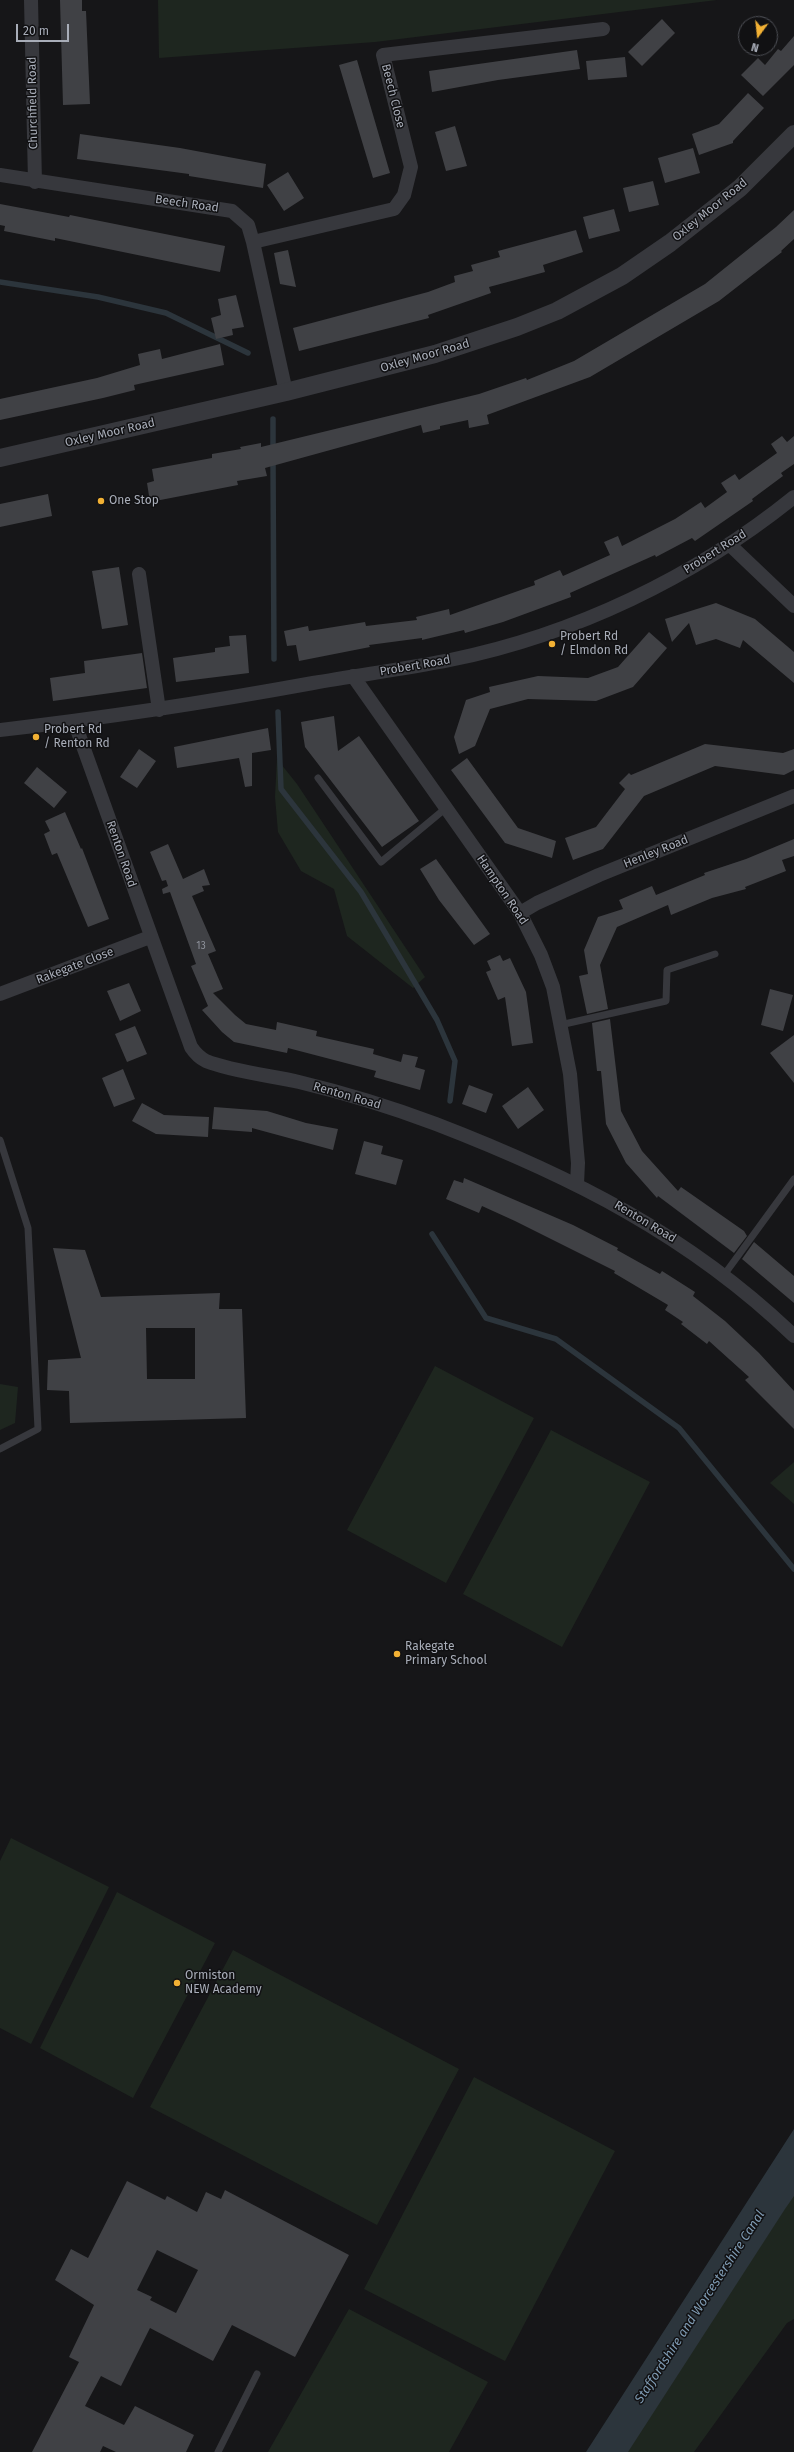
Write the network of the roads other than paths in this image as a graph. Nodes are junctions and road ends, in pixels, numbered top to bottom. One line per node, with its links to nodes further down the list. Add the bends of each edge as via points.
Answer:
1 (31, 0): 5 (street, Churchfield Road)
2 (603, 29): 6 (street, Beech Close, via 383,54 412,167 404,195 394,209)
3 (794, 134): 7 (street, Oxley Moor Road, via 740,188 705,217 622,276 587,296 524,325 477,341)
4 (0, 175): 5 (street, Beech Road)
5 (35, 182): 6 (street, Beech Road, via 232,211 248,225)
6 (253, 242): 7 (street, Beech Road)
7 (286, 392): 8 (street, Oxley Moor Road)
8 (0, 458)
9 (794, 497): 10 (street, Probert Road)
10 (729, 544): 12 (street); 13 (street, Probert Road, via 668,580 608,610 540,636 450,660)
11 (139, 574): 14 (street)
12 (794, 606)
13 (352, 676): 14 (street, Probert Road); 19 (street, Hampton Road)
14 (159, 710): 15 (street, Probert Road)
15 (74, 721): 16 (street, Probert Road); 21 (street, Renton Road)
16 (0, 730)
17 (318, 778): 19 (lane, via 381,862)
18 (794, 796): 20 (street, Henley Road, via 598,875)
19 (446, 808): 20 (street, Hampton Road)
20 (520, 913): 24 (street, Hampton Road, via 544,961 553,987)
21 (150, 937): 23 (street, Rakegate Close); 27 (street, Renton Road, via 191,1047 205,1060 327,1088 371,1102 436,1124)
22 (715, 954): 24 (lane, via 667,970 666,1001)
23 (0, 994)
24 (560, 1025): 27 (street, Hampton Road, via 570,1074 578,1163)
25 (0, 1140): 30 (lane, via 28,1228 38,1429)
26 (794, 1179): 28 (lane)
27 (577, 1184): 28 (street, Renton Road, via 678,1241)
28 (724, 1275): 29 (street, Renton Road, via 764,1306)
29 (794, 1336)
30 (0, 1449)
31 (257, 2374): 32 (lane)
32 (218, 2452)

